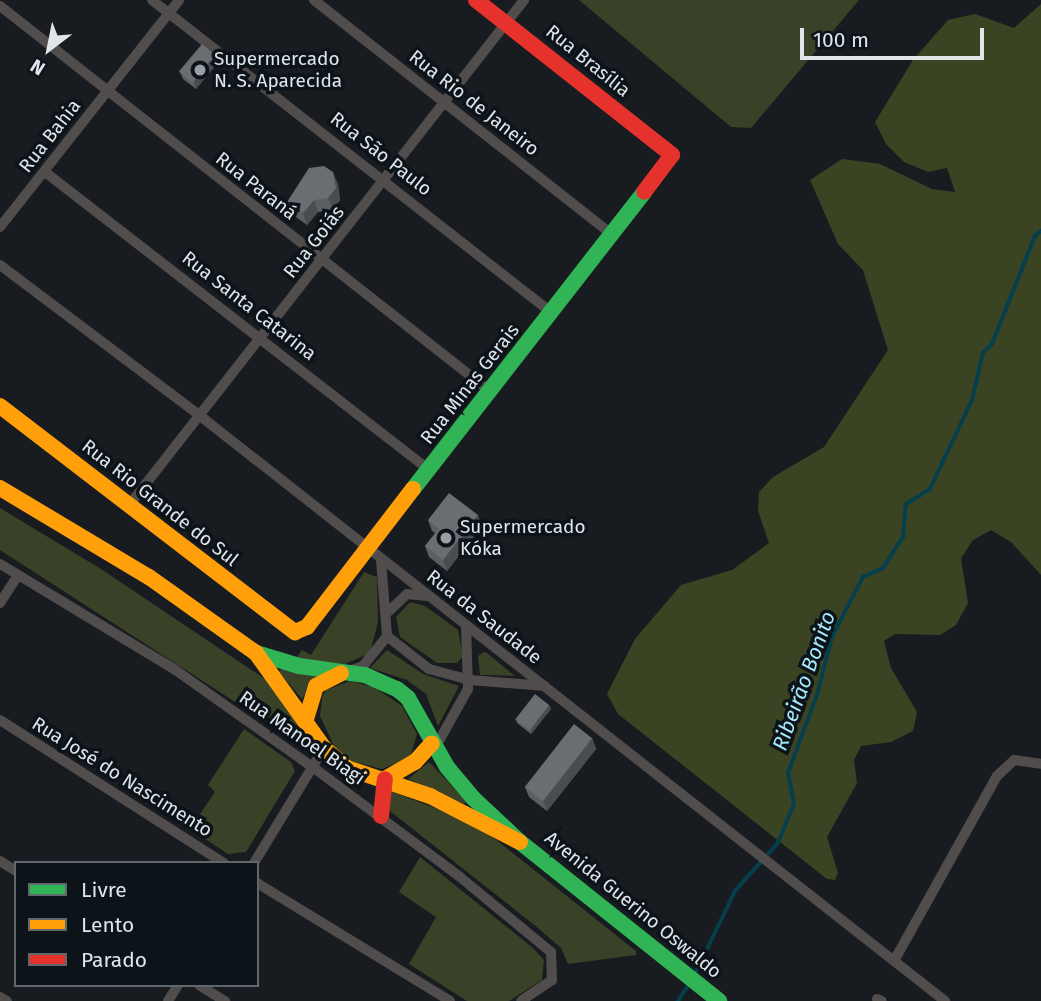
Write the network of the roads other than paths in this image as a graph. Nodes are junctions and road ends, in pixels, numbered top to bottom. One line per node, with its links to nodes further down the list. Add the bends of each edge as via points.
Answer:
1 (152, 0): 7 (street, Rua São Paulo)
2 (179, 0): 7 (street, Rua Bahia)
3 (314, 0): 10 (street, Rua Rio de Janeiro)
4 (476, 0): 8 (main road, Rua Brasília)
5 (524, 0): 8 (street, Rua Goiás)
6 (0, 6): 9 (street, Rua Paraná)
7 (169, 13): 9 (street, Rua Bahia); 13 (street, Rua São Paulo)
8 (506, 23): 10 (street, Rua Goiás); 11 (main road, Rua Brasília)
9 (108, 91): 12 (street, Rua Bahia); 16 (street, Rua Paraná)
10 (447, 103): 13 (street, Rua Goiás); 15 (street, Rua Rio de Janeiro)
11 (672, 155): 15 (main road, Rua Minas Gerais)
12 (45, 172): 14 (street, Rua Bahia); 19 (street, Rua Santa Catarina)
13 (386, 180): 16 (street, Rua Goiás); 18 (street, Rua São Paulo)
14 (0, 227)
15 (611, 234): 18 (main road, Rua Minas Gerais)
16 (323, 260): 19 (street, Rua Goiás); 20 (street, Rua Paraná)
17 (0, 265): 22 (street, Rua da Saudade)
18 (552, 313): 20 (main road, Rua Minas Gerais)
19 (263, 338): 22 (street, Rua Goiás); 23 (street, Rua Santa Catarina)
20 (491, 392): 23 (main road, Rua Minas Gerais)
21 (0, 406): 25 (main road, Rua Rio Grande do Sul)
22 (199, 415): 25 (street, Rua Goiás); 26 (street, Rua da Saudade)
23 (429, 470): 26 (main road, Rua Minas Gerais)
24 (0, 488): 35 (main road, via 149,578)
25 (130, 504): 33 (main road, Rua Rio Grande do Sul)
26 (375, 555): 29 (street, Rua da Saudade); 31 (street); 33 (main road, Rua Minas Gerais, via 307,627)
27 (0, 564): 28 (street, Rua Manoel Biagi)
28 (18, 575): 30 (street); 44 (street, Rua Manoel Biagi, via 174,669)
29 (427, 596): 31 (street, via 407,594); 32 (street, Rua da Saudade)
30 (0, 603)
31 (388, 611): 34 (street)
32 (466, 625): 37 (street); 38 (street, Rua da Saudade)
33 (295, 632)
34 (387, 636): 36 (street, via 363,666); 37 (street, via 429,669)
35 (256, 653): 36 (main road, Avenida Guerino Oswaldo, via 299,666); 39 (main road, Avenida Guerino Oswaldo)
36 (347, 671): 39 (main road, via 316,686); 41 (main road, Avenida Guerino Oswaldo, via 383,681 402,694)
37 (470, 680): 38 (street); 41 (street, via 440,739)
38 (545, 686): 51 (street, Rua da Saudade)
39 (306, 719): 42 (main road, Avenida Guerino Oswaldo)
40 (0, 720): 48 (street, Rua José do Nascimento)
41 (432, 743): 45 (main road, via 415,762); 47 (main road, Avenida Guerino Oswaldo, via 458,782)
42 (324, 748): 44 (street); 45 (main road, Avenida Guerino Oswaldo, via 347,768)
43 (1041, 764): 51 (street, via 1014,760 997,776)
44 (314, 768): 46 (street, Rua Manoel Biagi); 49 (street)
45 (385, 779): 46 (main road); 47 (main road, Avenida Guerino Oswaldo, via 463,811)
46 (381, 816): 57 (street, Rua Manoel Biagi, via 551,952 554,972 547,986)
47 (520, 842): 58 (main road, Avenida Guerino Oswaldo)
48 (221, 861)
49 (255, 861)
50 (259, 884): 56 (street)
51 (894, 961): 59 (street, Rua da Saudade)
52 (203, 987): 55 (street)
53 (0, 997): 54 (street)
54 (7, 1001)
55 (225, 1001)
56 (450, 1001)
57 (521, 1001)
58 (719, 1001)
59 (945, 1001)

